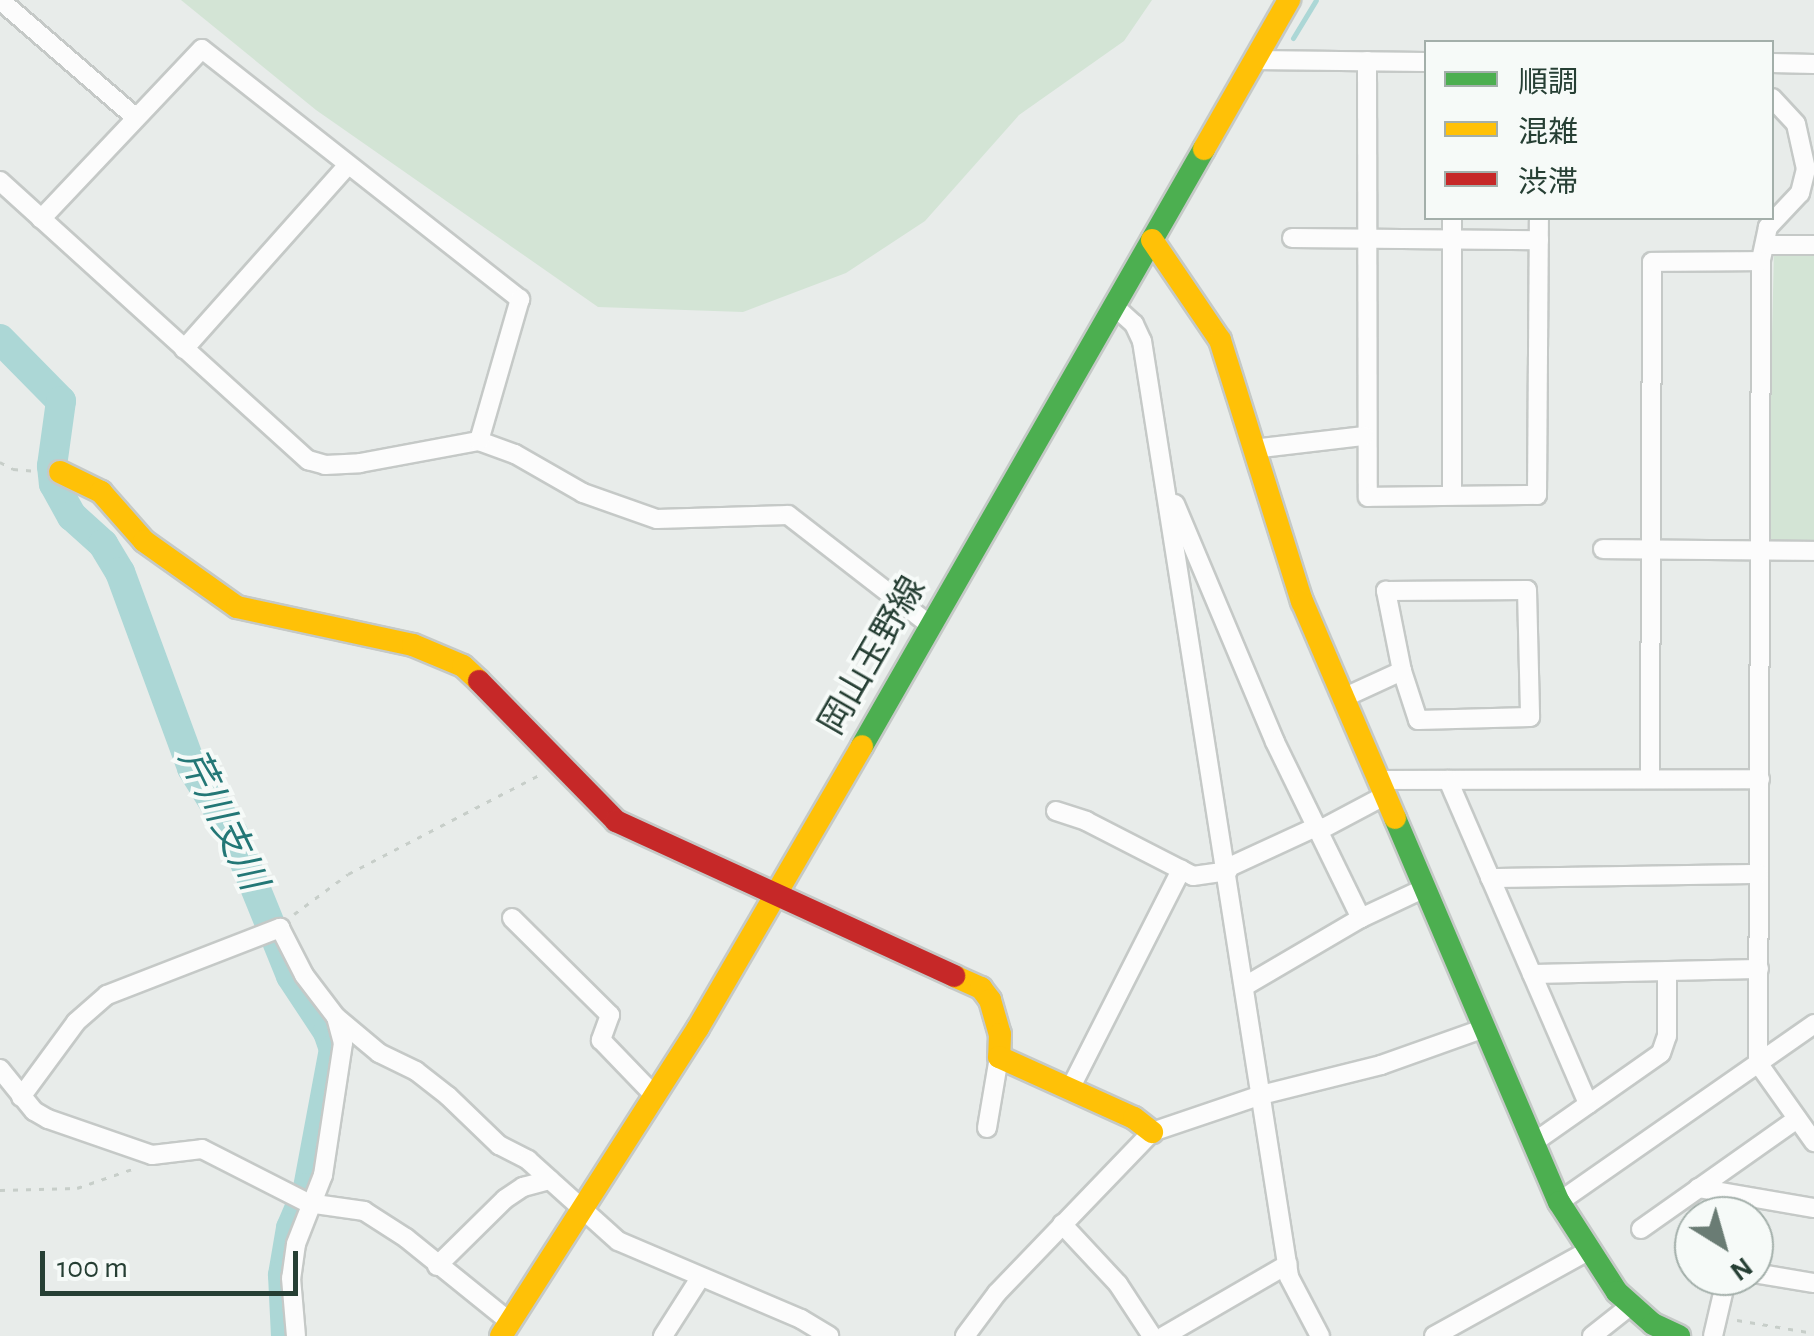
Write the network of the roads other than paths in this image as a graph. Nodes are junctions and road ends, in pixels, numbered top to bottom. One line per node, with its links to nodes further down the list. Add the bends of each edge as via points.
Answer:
1 (0, 0): 9 (street)
2 (1289, 0): 3 (street, 岡山玉野線)
3 (1254, 60): 4 (street); 19 (street, 岡山玉野線)
4 (1367, 61): 5 (street); 17 (street)
5 (1424, 62)
6 (1774, 64): 7 (street)
7 (1814, 64)
8 (1774, 100): 10 (street)
9 (136, 118): 11 (street, via 202,49); 13 (street)
10 (1805, 124): 22 (street, via 1800,193 1768,227)
11 (348, 165): 24 (street); 26 (street, via 520,299)
12 (0, 181): 13 (street)
13 (40, 218): 24 (street)
14 (1452, 220): 18 (street)
15 (1539, 220): 20 (street)
16 (1292, 238): 17 (street)
17 (1367, 238): 18 (street); 25 (street)
18 (1452, 239): 20 (street); 30 (street)
19 (1152, 240): 23 (street, 岡山玉野線); 27 (street, via 1211,322)
20 (1539, 240): 30 (street, via 1537,495)
21 (1814, 245): 22 (street)
22 (1764, 253): 32 (street, via 1652,262); 33 (street)
23 (1114, 306): 29 (street, via 1142,341); 35 (street, 岡山玉野線)
24 (184, 349): 26 (street, via 308,460 360,463)
25 (1364, 436): 27 (street); 30 (street, via 1368,497)
26 (479, 441): 35 (street, via 584,494 658,519 788,515)
27 (1253, 449): 37 (street, via 1302,601)
28 (52, 472): 49 (street, via 102,492 144,541 236,607 413,645 452,660 487,686 616,821)
29 (1168, 490): 43 (street, via 1275,742); 44 (street)
30 (1452, 495)
31 (1603, 549): 32 (street)
32 (1652, 550): 33 (street); 38 (street)
33 (1760, 551): 34 (street); 39 (street)
34 (1814, 551)
35 (931, 626): 49 (street, 岡山玉野線)
36 (1402, 672): 36 (street, via 1386,591 1527,590 1530,717 1418,720); 37 (street)
37 (1343, 698): 41 (street)
38 (1650, 779): 39 (street); 40 (street)
39 (1760, 779): 46 (street)
40 (1448, 780): 41 (street); 47 (street)
41 (1380, 788): 43 (street); 48 (street)
42 (1056, 811): 45 (street)
43 (1319, 828): 44 (street); 51 (street)
44 (1227, 869): 45 (street, via 1208,876); 55 (street)
45 (1181, 870): 62 (street)
46 (1759, 874): 47 (street); 52 (street)
47 (1490, 878): 54 (street)
48 (1423, 889): 51 (street); 58 (street)
49 (775, 897): 59 (street, via 980,988 1000,1034); 63 (street, 岡山玉野線)
50 (512, 918): 63 (street, via 610,1015 601,1040)
51 (1361, 918): 55 (street)
52 (1759, 969): 53 (street); 60 (street)
53 (1668, 971): 54 (street); 66 (street, via 1661,1053)
54 (1532, 974): 66 (street)
55 (1246, 986): 64 (street)
56 (336, 1017): 65 (street, via 272,932 107,995 76,1022); 72 (street, via 416,1071 498,1145); 75 (street, via 342,1058 324,1176)
57 (1814, 1024): 60 (street)
58 (1482, 1030): 64 (street, via 1381,1065); 71 (street)
59 (999, 1058): 62 (street); 68 (street)
60 (1758, 1062): 67 (street); 74 (street)
61 (0, 1069): 65 (street)
62 (1070, 1088): 69 (street)
63 (654, 1095): 76 (street, 岡山玉野線)
64 (1261, 1095): 69 (street); 81 (street)
65 (21, 1098): 75 (street, via 48,1119 152,1155 202,1149)
66 (1588, 1104): 71 (street)
67 (1797, 1118): 70 (street); 73 (street)
68 (987, 1128)
69 (1152, 1132): 78 (street)
70 (1814, 1142)
71 (1533, 1143): 74 (street)
72 (550, 1180): 76 (street); 82 (street, via 505,1199)
73 (1698, 1188): 77 (street); 79 (street)
74 (1559, 1202): 80 (street)
75 (311, 1204): 82 (street, via 364,1211); 90 (street, via 291,1278)
76 (581, 1208): 84 (street, via 618,1241); 89 (street, 岡山玉野線)
77 (1814, 1208)
78 (1062, 1224): 93 (street); 94 (street, via 1118,1284)
79 (1641, 1229)
80 (1588, 1251): 87 (street); 97 (street)
81 (1288, 1264): 95 (street); 96 (street)
82 (438, 1266): 89 (street)
83 (1774, 1276): 85 (street)
84 (700, 1278): 91 (street); 92 (street)
85 (1814, 1282)
86 (1722, 1296): 88 (street)
87 (1630, 1306): 98 (street); 99 (street)
88 (1715, 1327)
89 (505, 1329)
90 (296, 1336)
91 (663, 1336)
92 (829, 1336)
93 (965, 1336)
94 (1152, 1336)
95 (1164, 1336)
96 (1320, 1336)
97 (1434, 1336)
98 (1592, 1336)
99 (1679, 1336)

